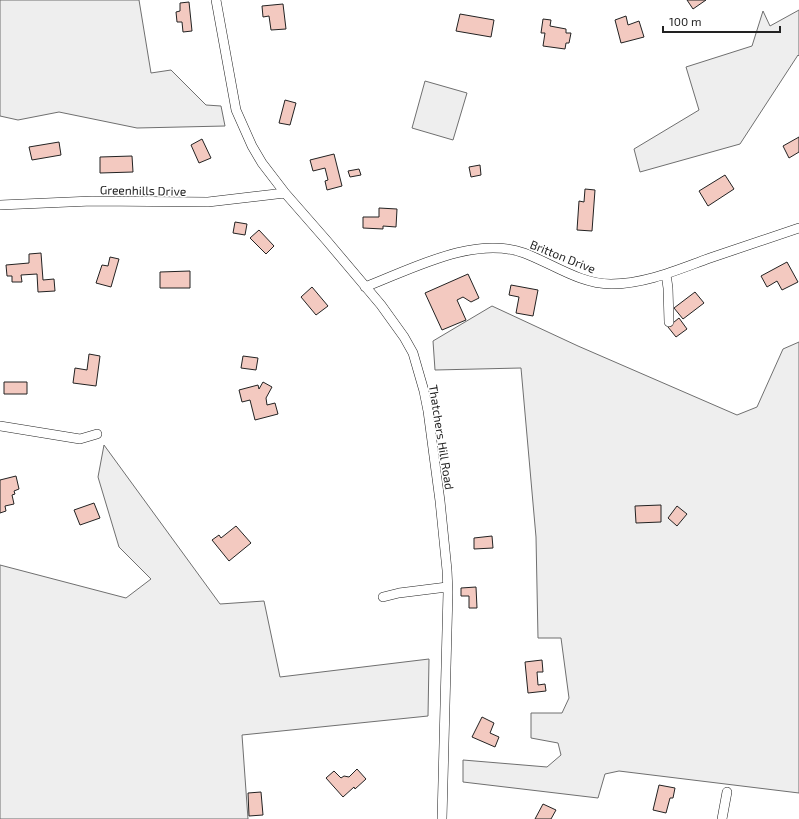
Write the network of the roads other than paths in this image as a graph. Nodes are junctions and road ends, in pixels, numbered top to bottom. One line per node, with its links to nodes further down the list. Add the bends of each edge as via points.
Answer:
1 (216, 0): 2 (street, Thatchers Hill Road, via 236,110 255,152)
2 (284, 193): 3 (street, Greenhills Drive, via 208,202 92,201); 6 (street, Thatchers Hill Road)
3 (0, 205)
4 (799, 228): 5 (street, Britton Drive)
5 (666, 274): 6 (street, Britton Drive, via 624,284 595,282 581,279 512,249 498,247 452,254); 7 (street)
6 (365, 287): 10 (street, Thatchers Hill Road, via 413,353 424,391 440,501)
7 (669, 322)
8 (0, 426): 9 (street, via 80,439)
9 (97, 434)
10 (447, 587): 11 (street); 13 (street, Thatchers Hill Road)
11 (383, 597)
12 (727, 792): 14 (street)
13 (442, 819)
14 (722, 819)

